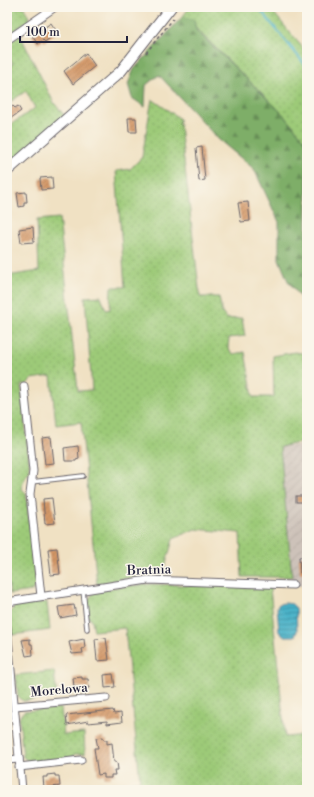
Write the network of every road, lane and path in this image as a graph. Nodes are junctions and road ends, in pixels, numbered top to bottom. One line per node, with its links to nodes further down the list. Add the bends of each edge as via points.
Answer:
1 (55, 7): 3 (street)
2 (171, 7): 4 (street, via 121,71)
3 (7, 40)
4 (7, 171)
5 (24, 386): 7 (street, via 33,471)
6 (83, 476): 7 (lane)
7 (31, 482): 10 (street, via 30,494)
8 (293, 585): 9 (street, Bratnia, via 148,580)
9 (83, 589): 10 (street, Bratnia); 13 (lane)
10 (41, 596): 11 (street, Bratnia)
11 (7, 602)
12 (7, 627): 14 (street)
13 (87, 628)
14 (10, 687): 16 (street)
15 (106, 698): 16 (street, Morelowa)
16 (15, 706): 17 (street)
17 (19, 759): 18 (street); 20 (street)
18 (7, 760)
19 (81, 760): 20 (street)
20 (20, 767): 21 (street)
21 (22, 790)

